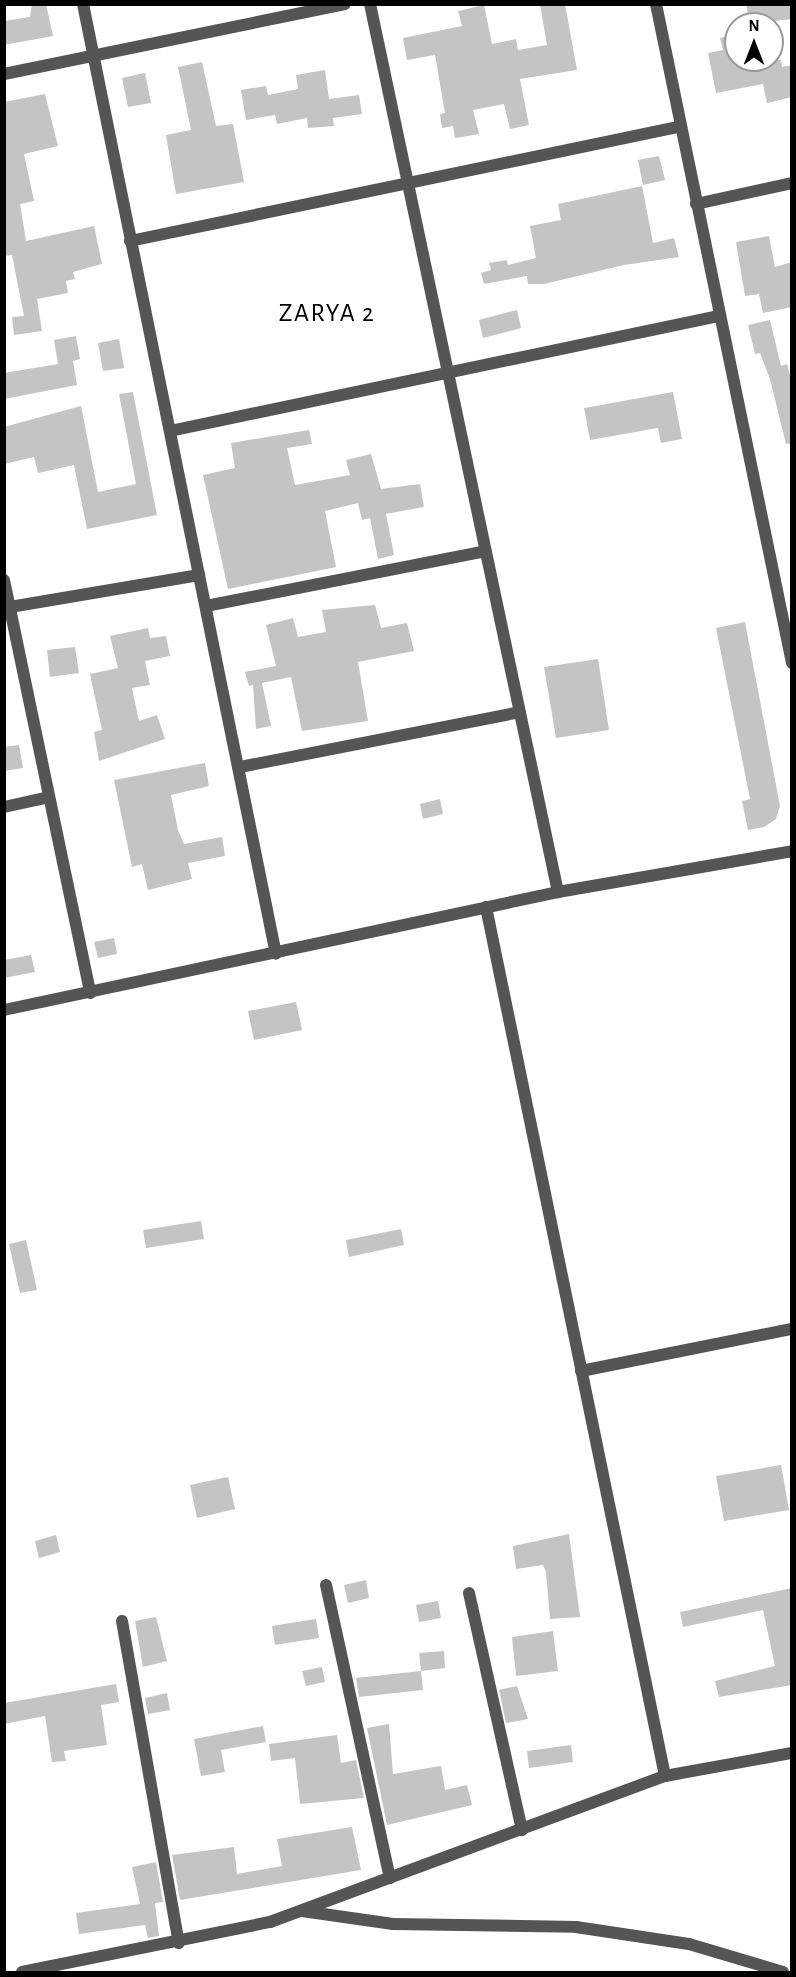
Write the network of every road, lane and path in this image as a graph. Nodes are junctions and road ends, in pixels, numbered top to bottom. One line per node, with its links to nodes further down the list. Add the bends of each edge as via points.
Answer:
1 (83, 4): 5 (street)
2 (345, 4): 5 (street)
3 (370, 4): 9 (street)
4 (656, 4): 7 (street)
5 (93, 55): 6 (street); 11 (street)
6 (4, 74)
7 (678, 127): 9 (street); 10 (street)
8 (792, 183): 10 (street)
9 (408, 184): 11 (street); 13 (street)
10 (696, 204): 12 (street)
11 (130, 241): 14 (street)
12 (718, 316): 13 (street); 20 (street)
13 (448, 375): 14 (street); 15 (street)
14 (170, 431): 16 (street)
15 (486, 551): 18 (street); 22 (street)
16 (198, 575): 18 (street); 19 (street)
17 (4, 580): 19 (street)
18 (206, 606): 23 (street)
19 (7, 608): 24 (street)
20 (788, 625): 21 (street)
21 (792, 663)
22 (520, 712): 23 (street); 27 (street)
23 (240, 767): 29 (street)
24 (49, 797): 25 (street); 30 (street)
25 (4, 807)
26 (792, 850): 27 (street)
27 (558, 892): 28 (street)
28 (486, 907): 29 (street); 33 (street)
29 (276, 954): 30 (street)
30 (90, 993): 31 (street)
31 (4, 1010)
32 (792, 1329): 33 (street)
33 (581, 1371): 38 (street)
34 (326, 1585): 40 (street)
35 (469, 1593): 39 (street)
36 (122, 1621): 42 (street)
37 (792, 1753): 38 (street)
38 (665, 1776): 39 (street)
39 (522, 1830): 40 (street)
40 (390, 1878): 41 (street)
41 (301, 1910): 42 (street, via 270,1922); 44 (street, via 393,1924 576,1927 689,1944)
42 (179, 1943): 43 (street)
43 (22, 1972)
44 (783, 1972)

